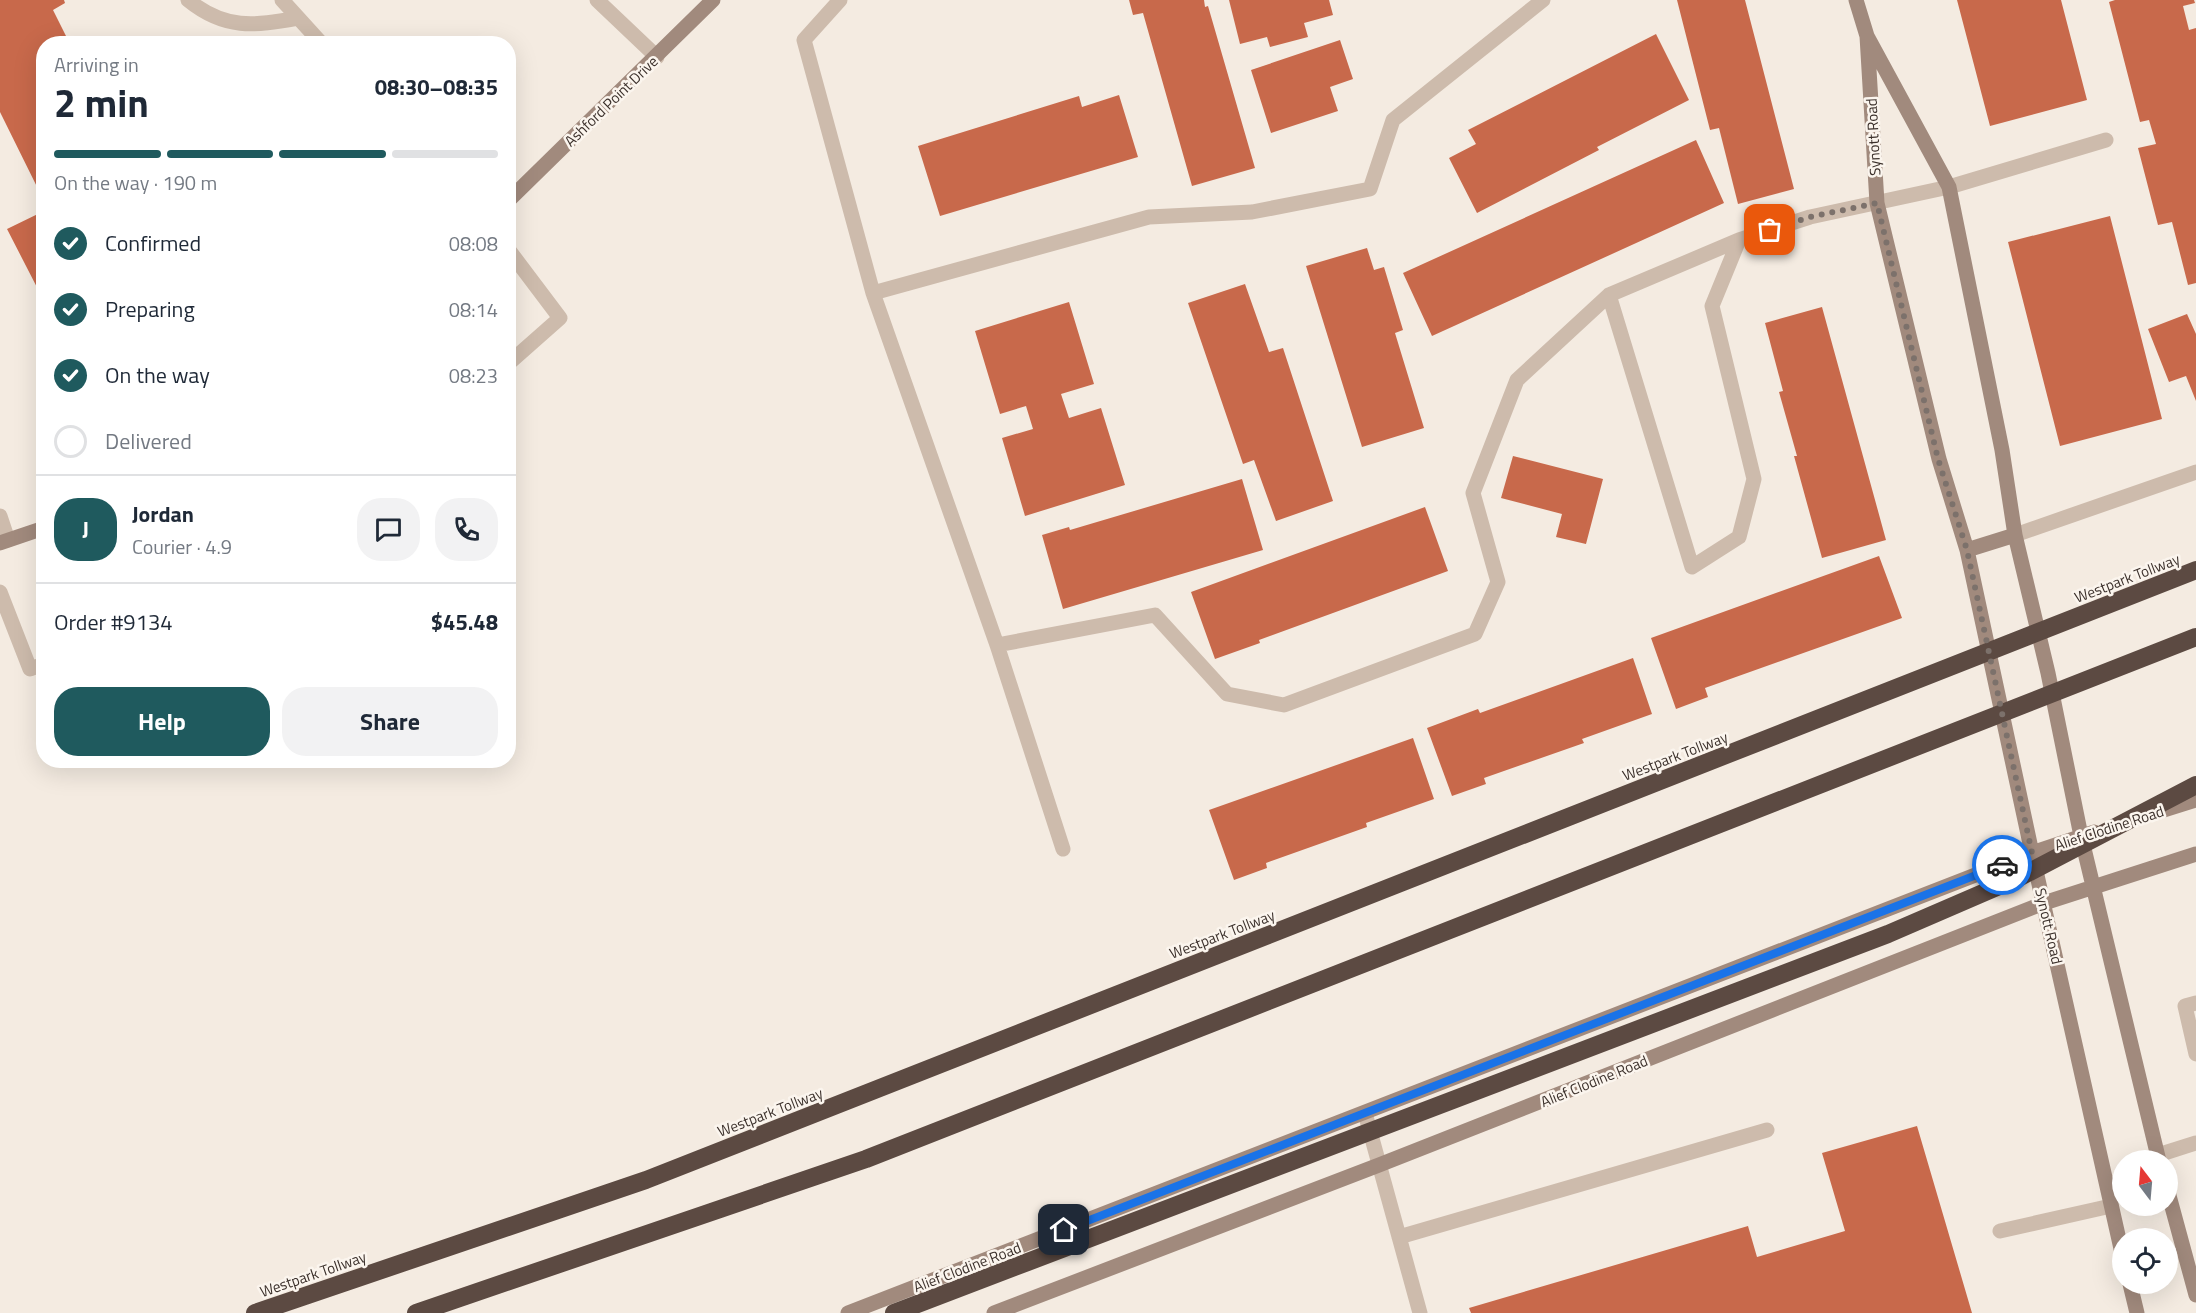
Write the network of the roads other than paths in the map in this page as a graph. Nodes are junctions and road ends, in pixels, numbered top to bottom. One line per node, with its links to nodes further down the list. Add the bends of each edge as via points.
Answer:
1 (188, 0): 8 (lane, via 236,24 263,25)
2 (282, 0): 8 (lane)
3 (597, 0): 11 (lane)
4 (713, 0): 11 (street, Ashford Point Drive)
5 (840, 0): 18 (lane, via 804,40)
6 (1543, 0): 18 (lane, via 1393,120 1370,189 1252,212 1149,217)
7 (1856, 0): 10 (street, Synott Road)
8 (298, 18): 9 (lane)
9 (315, 36)
10 (1867, 36): 13 (street, Synott Road); 15 (street, Synott Road)
11 (657, 57): 14 (street, Ashford Point Drive)
12 (2106, 140): 13 (lane)
13 (1949, 187): 15 (lane); 24 (street, Synott Road, via 2002,450)
14 (516, 193)
15 (1877, 203): 16 (lane, via 1810,217); 26 (street, Synott Road, via 1938,459)
16 (1738, 240): 19 (lane); 19 (lane, via 1712,306 1754,479 1739,537 1692,567)
17 (516, 260): 20 (lane, via 560,318)
18 (873, 293): 30 (lane)
19 (1609, 295): 30 (lane, via 1517,380 1513,390 1473,493 1498,582 1475,634 1284,705 1227,694 1155,615)
20 (516, 357)
21 (2196, 472): 24 (lane)
22 (0, 516): 25 (lane)
23 (36, 531): 25 (street)
24 (2014, 535): 26 (street); 34 (street, Synott Road, via 2048,673)
25 (4, 542)
26 (1967, 550): 36 (street, Synott Road)
27 (2196, 570): 56 (highway, Westpark Tollway, via 646,1180)
28 (0, 592): 31 (lane, via 30,669)
29 (2188, 640): 57 (highway, via 866,1159)
30 (997, 645): 35 (lane)
31 (36, 667)
32 (2196, 784): 59 (highway, via 2020,877 1888,934)
33 (2196, 800): 34 (street, Alief Clodine Road)
34 (2081, 836): 36 (street, Alief Clodine Road); 38 (street, Synott Road)
35 (1063, 849)
36 (2032, 853): 39 (street, Synott Road); 42 (street, Alief Clodine Road)
37 (2196, 854): 38 (street, Alief Clodine Road)
38 (2094, 887): 39 (street, Alief Clodine Road); 45 (street, Synott Road)
39 (2044, 903): 47 (street, Alief Clodine Road); 48 (street, Synott Road)
40 (2196, 1003): 41 (lane, via 2185,1006)
41 (2196, 1054)
42 (1365, 1113): 47 (lane); 58 (street, Alief Clodine Road)
43 (1767, 1130): 52 (lane)
44 (2196, 1143): 46 (lane)
45 (2156, 1150)
46 (2178, 1150)
47 (1380, 1165): 52 (lane); 60 (street, Alief Clodine Road)
48 (2111, 1206): 50 (street, Synott Road); 51 (lane)
49 (2175, 1216): 54 (street)
50 (2116, 1228)
51 (2000, 1231)
52 (1399, 1237): 55 (lane)
53 (2132, 1294): 61 (street)
54 (2196, 1295)
55 (1415, 1312)
56 (255, 1313)
57 (416, 1313)
58 (848, 1313)
59 (894, 1313)
60 (994, 1313)
61 (2137, 1313)

